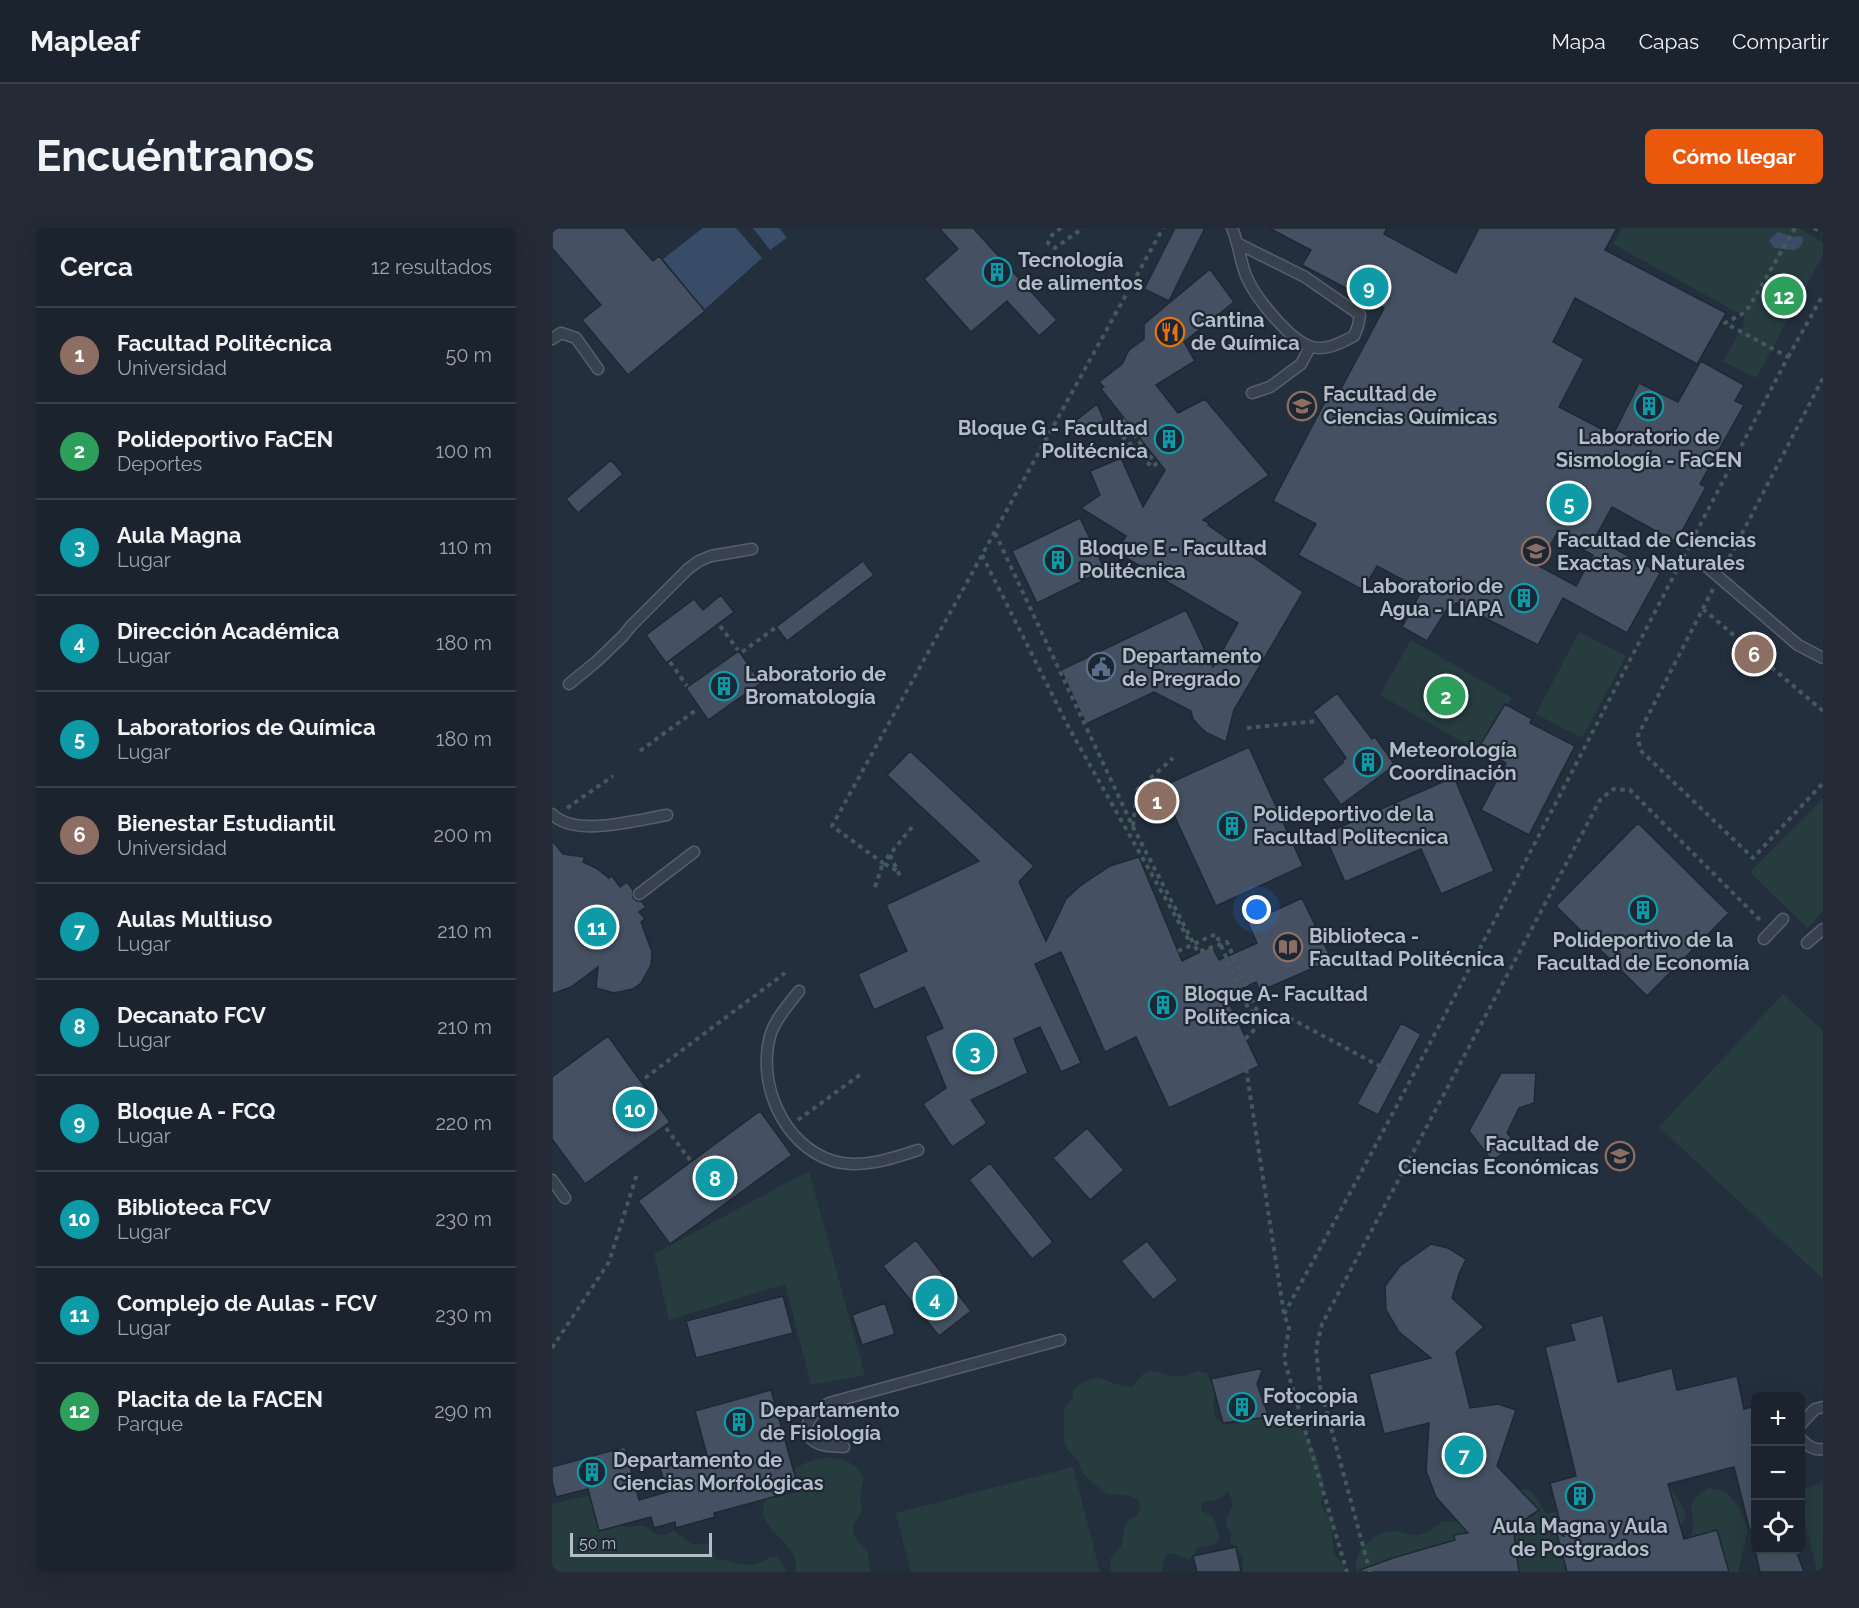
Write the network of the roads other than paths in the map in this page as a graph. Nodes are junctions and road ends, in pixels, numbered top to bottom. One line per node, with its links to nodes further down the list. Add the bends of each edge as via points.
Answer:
1 (1232, 228): 2 (lane)
2 (1239, 244): 4 (lane, via 1247,278 1268,311 1289,333); 4 (lane, via 1305,277 1360,315 1354,336 1333,346)
3 (552, 339): 5 (lane, via 561,333 576,338)
4 (1310, 347): 6 (lane, via 1301,364 1270,387)
5 (597, 369)
6 (1252, 393)
7 (752, 549): 10 (lane, via 711,556 688,569 623,636)
8 (1706, 566): 9 (lane, via 1798,645)
9 (1823, 658)
10 (569, 684)
11 (667, 815): 12 (lane, via 592,826 570,825)
12 (553, 816)
13 (694, 852): 14 (lane)
14 (639, 894)
15 (1783, 919): 17 (lane)
16 (1823, 929): 18 (lane)
17 (1767, 935)
18 (1807, 943)
19 (799, 991): 20 (lane, via 772,1032 766,1066 778,1111 788,1127 812,1151 833,1161 859,1164)
20 (918, 1150)
21 (552, 1180): 22 (lane)
22 (565, 1198)
23 (1060, 1340): 27 (lane, via 829,1403 815,1411 808,1424 812,1440)
24 (1823, 1407): 25 (lane)
25 (1805, 1420)
26 (1805, 1444): 28 (lane)
27 (844, 1447)
28 (1823, 1449)

